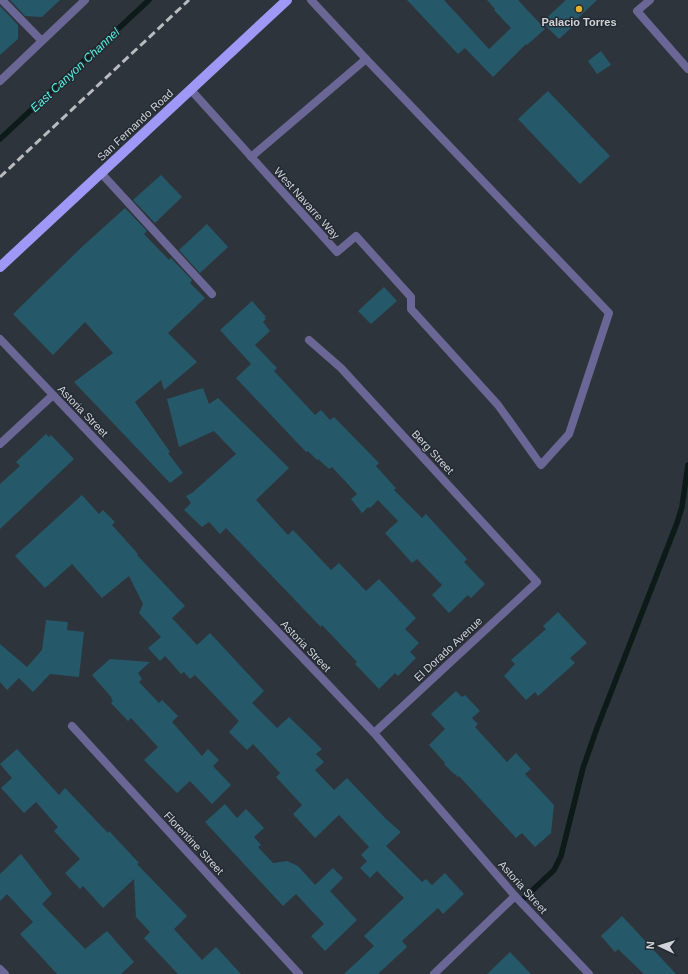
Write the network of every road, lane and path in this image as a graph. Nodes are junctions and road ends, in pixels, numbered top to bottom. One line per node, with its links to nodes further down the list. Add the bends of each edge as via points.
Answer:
1 (2, 0): 6 (street)
2 (85, 0): 6 (street)
3 (287, 0): 10 (main road, San Fernando Road)
4 (311, 0): 7 (street)
5 (650, 0): 8 (street, via 637,11)
6 (41, 40): 9 (street)
7 (366, 60): 11 (street); 11 (street, West Navarre Way, via 609,313 570,434 541,465 498,405 410,309 411,297 356,236 337,252)
8 (688, 69)
9 (0, 80)
10 (191, 90): 11 (street, West Navarre Way); 12 (main road, San Fernando Road)
11 (251, 157)
12 (101, 173): 13 (main road, San Fernando Road); 14 (street)
13 (0, 267)
14 (212, 294)
15 (0, 339): 17 (street, Astoria Street)
16 (309, 340): 19 (street, Berg Street, via 341,368)
17 (53, 395): 18 (street); 21 (street, Astoria Street)
18 (0, 444)
19 (537, 582): 21 (street, El Dorado Avenue)
20 (72, 726): 25 (street, Florentine Street)
21 (374, 733): 22 (street, Astoria Street)
22 (515, 896): 26 (street); 27 (street, Astoria Street)
23 (0, 969): 24 (street)
24 (5, 974)
25 (299, 974)
26 (434, 974)
27 (589, 974)

